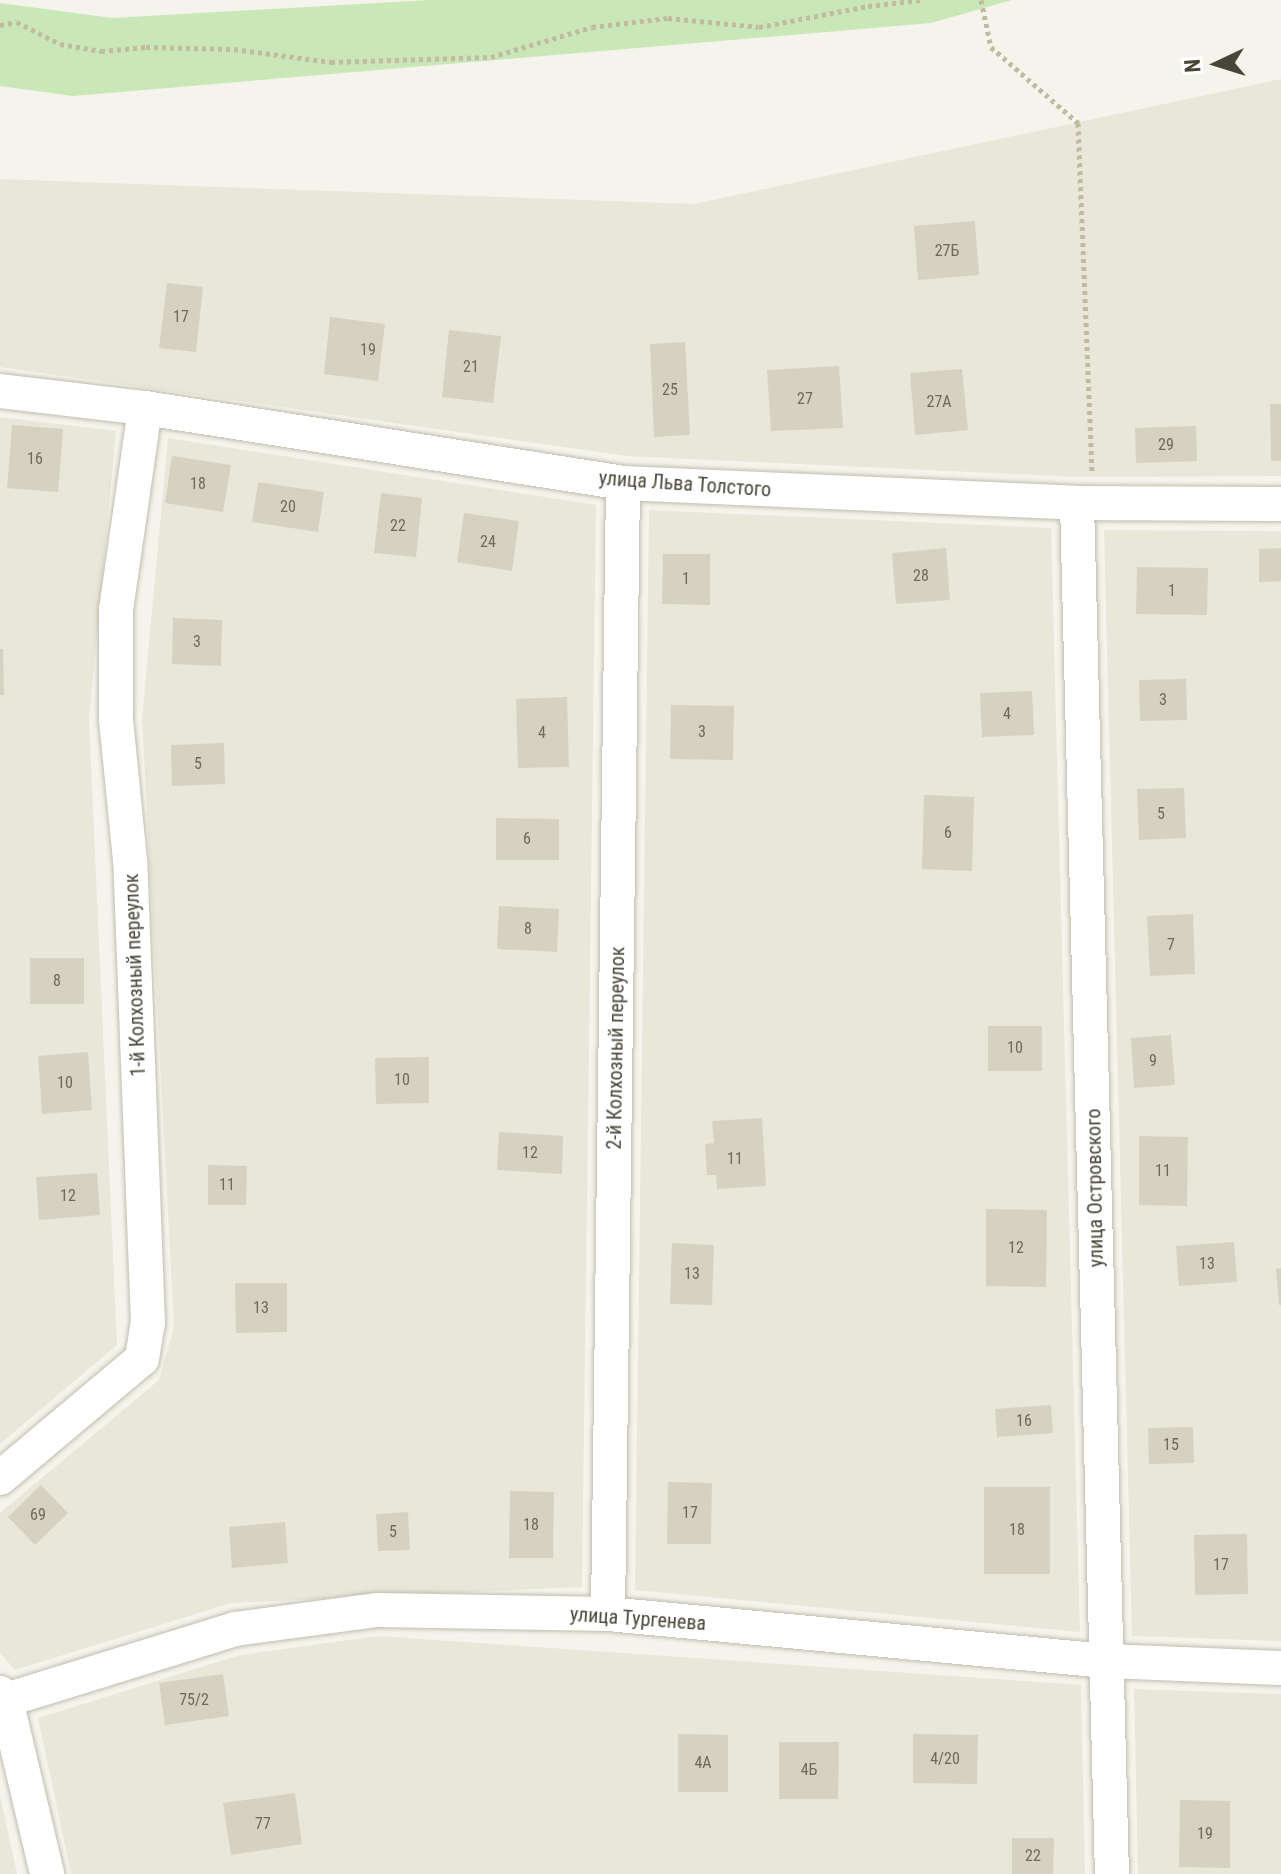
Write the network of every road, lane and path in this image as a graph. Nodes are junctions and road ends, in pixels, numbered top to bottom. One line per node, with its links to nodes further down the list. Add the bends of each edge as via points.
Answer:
1 (921, 0): 3 (path, via 759,27 668,18 592,27 491,57 331,62 234,49 101,51 60,44 17,22)
2 (981, 0): 7 (path, via 991,47 1078,123)
3 (0, 25)
4 (0, 391): 5 (street, улица Льва Толстого)
5 (145, 408): 6 (street, улица Льва Толстого); 9 (street, 1-й Колхозный переулок, via 116,610 116,720 130,860 148,1323 142,1359)
6 (623, 483): 7 (street, улица Льва Толстого); 10 (street, 2-й Колхозный переулок)
7 (1085, 503): 8 (street, улица Льва Толстого); 11 (street, улица Островского)
8 (1281, 504)
9 (0, 1478)
10 (608, 1614): 11 (street, улица Тургенева); 13 (street, улица Тургенева, via 378,1610 235,1629)
11 (1106, 1661): 12 (street, улица Тургенева); 15 (street, улица Островского)
12 (1281, 1668)
13 (3, 1697): 14 (street)
14 (47, 1874)
15 (1112, 1874)

